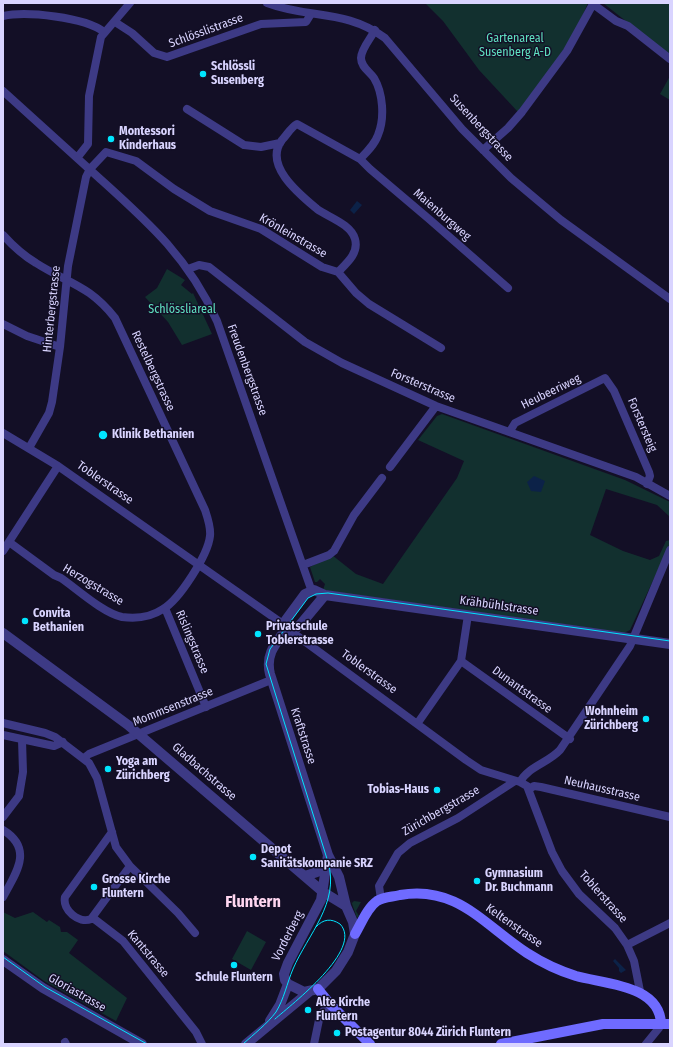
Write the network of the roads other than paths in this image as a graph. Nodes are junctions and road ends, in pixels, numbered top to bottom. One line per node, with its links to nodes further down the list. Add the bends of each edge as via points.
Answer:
1 (130, 3): 5 (street)
2 (266, 3): 3 (street, Susenbergstrasse)
3 (311, 14): 5 (street, Schlösslistrasse, via 306,22 261,24 167,57 154,53); 6 (street, Susenbergstrasse, via 340,17)
4 (3, 16): 7 (street, via 54,16 95,27)
5 (115, 22): 7 (street)
6 (375, 30): 12 (street, Susenbergstrasse, via 392,44 462,129); 14 (street, via 361,59 379,89 381,124 379,134)
7 (104, 32): 13 (street, via 89,96 88,144)
8 (670, 58): 12 (street, via 628,26 616,21 593,4 567,51 526,106 508,128)
9 (3, 92): 13 (street, Freudenbergstrasse)
10 (187, 109): 11 (street, via 244,145 261,147)
11 (280, 143): 14 (street, via 294,126 299,125); 18 (street, via 276,156 283,174 318,209 347,228 355,237 354,253)
12 (483, 150): 21 (street, Susenbergstrasse, via 549,210)
13 (77, 158): 15 (street, Freudenbergstrasse)
14 (360, 159): 20 (street, Maienburgweg)
15 (90, 169): 17 (street, Freudenbergstrasse, via 157,231); 18 (street, Krönleinstrasse, via 106,152 127,157 210,211 261,229 322,267); 19 (street, Hinterbergstrasse, via 85,182)
16 (3, 235): 19 (street, Restelbergstrasse, via 35,263)
17 (188, 269): 26 (street, Forsterstrasse, via 199,265 209,267 322,353); 39 (street, Freudenbergstrasse, via 216,321)
18 (338, 272): 24 (street, via 369,304 426,344)
19 (67, 279): 23 (street, Hinterbergstrasse); 38 (street, Restelbergstrasse, via 97,298 115,318 170,435 210,524 209,545)
20 (508, 288)
21 (670, 299)
22 (3, 324): 23 (street, via 27,336)
23 (60, 347): 29 (street, Hinterbergstrasse, via 49,413)
24 (441, 348)
25 (605, 378): 27 (street, Heubeeriweg, via 515,424); 33 (street, Forstersteig, via 614,391 649,472)
26 (436, 406): 27 (street, Forsterstrasse); 31 (street)
27 (510, 431): 33 (street, Forsterstrasse, via 636,477)
28 (3, 433): 29 (street, Toblerstrasse)
29 (29, 448): 30 (street, Toblerstrasse)
30 (58, 466): 35 (street); 38 (street, Toblerstrasse)
31 (390, 467)
32 (382, 478): 39 (street, via 354,515 334,551)
33 (647, 484): 34 (street, Forsterstrasse)
34 (670, 496)
35 (10, 542): 37 (street); 42 (street, Herzogstrasse, via 54,576 61,578 110,612 134,618)
36 (670, 550): 46 (street, Zürichbergstrasse)
37 (3, 551)
38 (199, 565): 42 (street, Herzogstrasse); 44 (street, Toblerstrasse)
39 (303, 565): 40 (street, Freudenbergstrasse)
40 (311, 590): 41 (street, Krähbühlstrasse); 44 (street, via 304,594)
41 (325, 595): 43 (street, Krähbühlstrasse); 44 (street, via 300,625)
42 (165, 608): 50 (street, Rislingstrasse)
43 (468, 615): 46 (street, Krähbühlstrasse); 48 (street)
44 (287, 628): 49 (street, Kraftstrasse, via 269,655); 52 (street, Toblerstrasse)
45 (3, 633): 53 (street, Gladbachstrasse)
46 (633, 639): 47 (street, Krähbühlstrasse); 55 (street, Zürichbergstrasse)
47 (670, 644)
48 (461, 661): 52 (street); 55 (street, Dunantstrasse)
49 (271, 680): 50 (street, Mommsenstrasse); 65 (street, Kraftstrasse)
50 (206, 707): 53 (street, Mommsenstrasse)
51 (3, 723): 57 (street, via 45,733)
52 (417, 724): 59 (street, Toblerstrasse, via 481,770)
53 (139, 734): 58 (street, Mommsenstrasse); 67 (street, Gladbachstrasse)
54 (3, 735): 56 (street)
55 (570, 739): 59 (street, Zürichbergstrasse, via 556,755)
56 (22, 740): 57 (street, via 54,746); 61 (street, via 23,772 19,796)
57 (63, 742): 58 (street)
58 (84, 758): 64 (street, via 97,778)
59 (517, 781): 60 (street, Toblerstrasse); 70 (street, Zürichbergstrasse, via 458,818 410,843 398,853 379,886)
60 (528, 789): 62 (street, Neuhausstrasse, via 534,786 541,787); 76 (street, Toblerstrasse, via 562,871 579,894 615,928)
61 (3, 817)
62 (670, 817)
63 (3, 830): 69 (street, via 16,841 21,856 19,867)
64 (112, 832): 66 (street, via 116,847); 72 (street, via 65,897 64,906 73,915 83,920)
65 (327, 860): 67 (street, via 317,872); 68 (street, Kraftstrasse); 71 (street, Kraftstrasse, via 339,877)
66 (130, 866): 72 (street); 74 (street)
67 (305, 876): 68 (street, Gladbachstrasse)
68 (323, 892): 71 (street, Gladbachstrasse); 78 (street, Vorderberg, via 318,907 285,968 284,977)
69 (3, 897)
70 (381, 899): 75 (main road, via 373,905); 80 (main road, Keltenstrasse, via 418,893 443,897 481,918 527,953 552,966 575,975)
71 (346, 906): 75 (street, Kraftstrasse)
72 (93, 918): 85 (street, Kantstrasse, via 123,941 196,1032)
73 (670, 924): 76 (street)
74 (195, 933)
75 (355, 934): 79 (street, via 341,964)
76 (627, 945): 80 (street, Toblerstrasse, via 634,961)
77 (3, 960): 84 (street, Gloriastrasse, via 43,988)
78 (288, 984): 79 (street, via 294,988); 82 (street, via 280,1006)
79 (314, 991): 81 (main road); 82 (street)
80 (640, 991): 83 (main road, via 656,1007)
81 (330, 1004): 87 (street, via 320,1015); 88 (main road)
82 (268, 1024): 86 (street)
83 (665, 1024): 89 (main road, via 603,1024); 90 (street)
84 (142, 1044)
85 (202, 1044)
86 (246, 1044)
87 (314, 1044)
88 (370, 1044)
89 (501, 1044)
90 (646, 1044)

